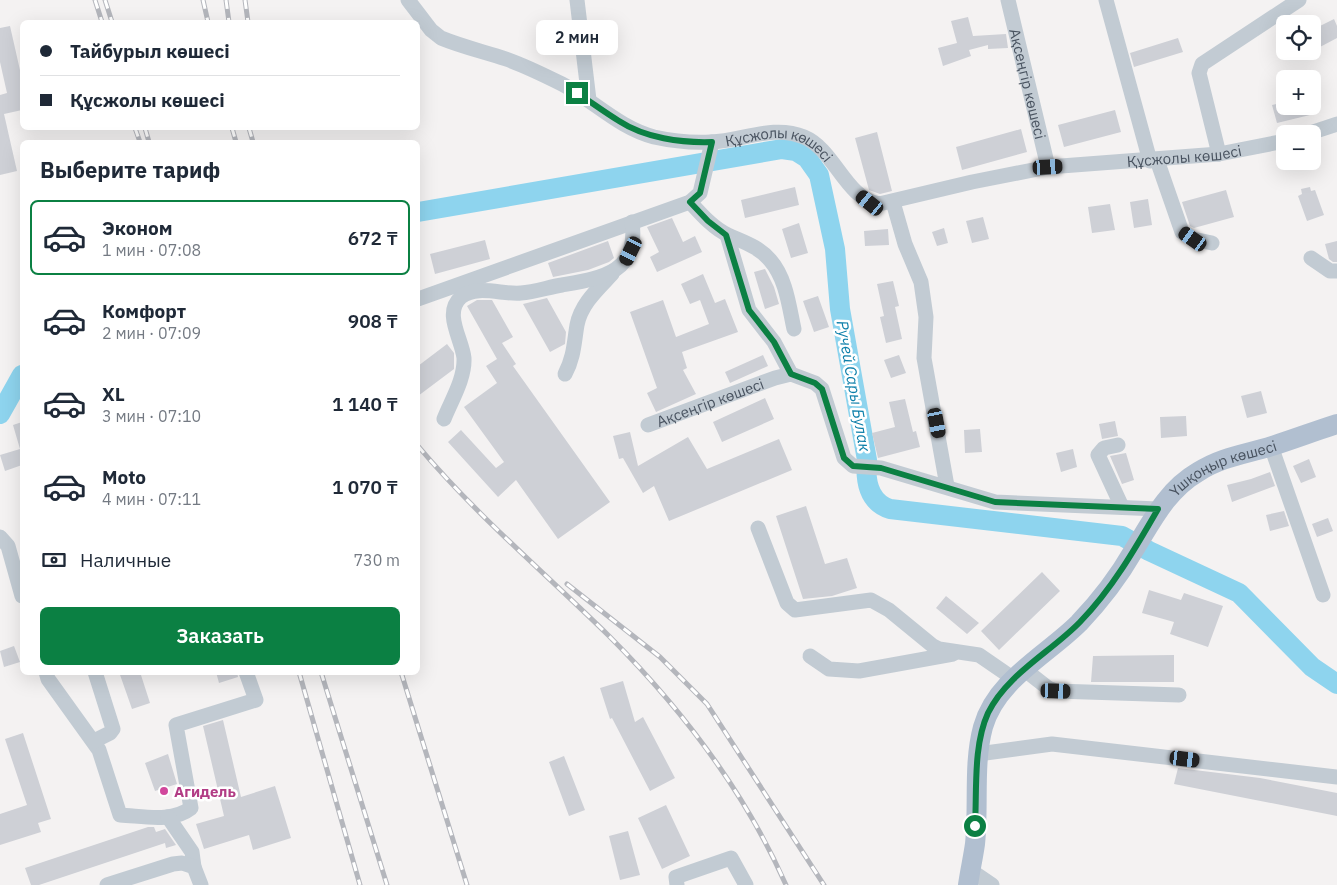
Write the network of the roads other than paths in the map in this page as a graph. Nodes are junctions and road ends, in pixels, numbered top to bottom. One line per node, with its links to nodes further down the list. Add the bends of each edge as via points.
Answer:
1 (408, 0): 6 (street, Құсжолы көшесі, via 441,38 523,65)
2 (577, 0): 6 (street)
3 (1008, 0): 13 (street, Ақсеңгір көшесі)
4 (1106, 0): 12 (street)
5 (1299, 0): 11 (street, via 1202,64 1200,69)
6 (589, 100): 9 (street, Құсжолы көшесі, via 620,122 653,136 696,143)
7 (1337, 124): 8 (street)
8 (1321, 129)
9 (712, 142): 14 (street, via 700,193); 15 (street, Құсжолы көшесі, via 777,131 806,138 825,153 870,203)
10 (1276, 143): 11 (street, Құсжолы көшесі)
11 (1219, 154): 12 (street, Құсжолы көшесі)
12 (1153, 161): 13 (street, Құсжолы көшесі); 18 (street, via 1182,232 1193,239)
13 (1048, 167): 15 (street, Құсжолы көшесі)
14 (690, 202): 16 (street); 17 (street)
15 (893, 202): 31 (street, via 905,244 921,282 926,317 924,358)
16 (632, 222): 20 (street, via 631,251); 22 (street)
17 (726, 235): 23 (street, via 747,241 771,260 784,286); 25 (street, via 749,310 774,342)
18 (1212, 243)
19 (1311, 258): 21 (street, via 1330,271)
20 (615, 271): 24 (street, via 581,313 572,360); 26 (street, via 581,282 521,293 482,291 470,292 461,298 453,314 464,358 463,372)
21 (1337, 271)
22 (420, 298)
23 (794, 329)
24 (565, 374)
25 (791, 374): 28 (street, Ақсеңгір көшесі); 31 (street, via 822,389 844,458 853,466 881,468)
26 (444, 419)
27 (1337, 424): 30 (main road, Үшқоңыр көшесі)
28 (648, 425)
29 (1118, 445): 32 (street, via 1104,448 1098,455)
30 (1271, 446): 33 (main road, Үшқоңыр көшесі, via 1224,458 1197,472); 37 (street)
31 (947, 486): 32 (street, via 995,502)
32 (1122, 507): 33 (street)
33 (1158, 509): 43 (main road, Үшқоңыр көшесі, via 1093,608 1066,636)
34 (758, 528): 38 (street, via 788,603 795,610 871,600 889,610 933,646)
35 (10, 543): 36 (street)
36 (20, 587)
37 (1323, 595)
38 (969, 652): 39 (street, via 859,671 829,669); 43 (street)
39 (810, 656)
40 (47, 675): 45 (street)
41 (96, 675): 45 (street, via 113,729)
42 (247, 675): 48 (street, via 256,700 176,725 191,808)
43 (1019, 675): 44 (street, via 1056,691); 46 (main road, Үшқоңыр көшесі, via 994,703 983,727)
44 (1179, 695)
45 (94, 740): 48 (street, via 120,815)
46 (978, 754): 47 (street, via 1052,744); 50 (main road, Үшқоңыр көшесі, via 975,844)
47 (1337, 777)
48 (168, 818): 49 (street, via 192,852)
49 (194, 867): 51 (street, via 173,864); 52 (street)
50 (969, 878): 55 (street)
51 (107, 885)
52 (201, 885)
53 (677, 885): 54 (street, via 676,877 732,858)
54 (746, 885)
55 (992, 885)

